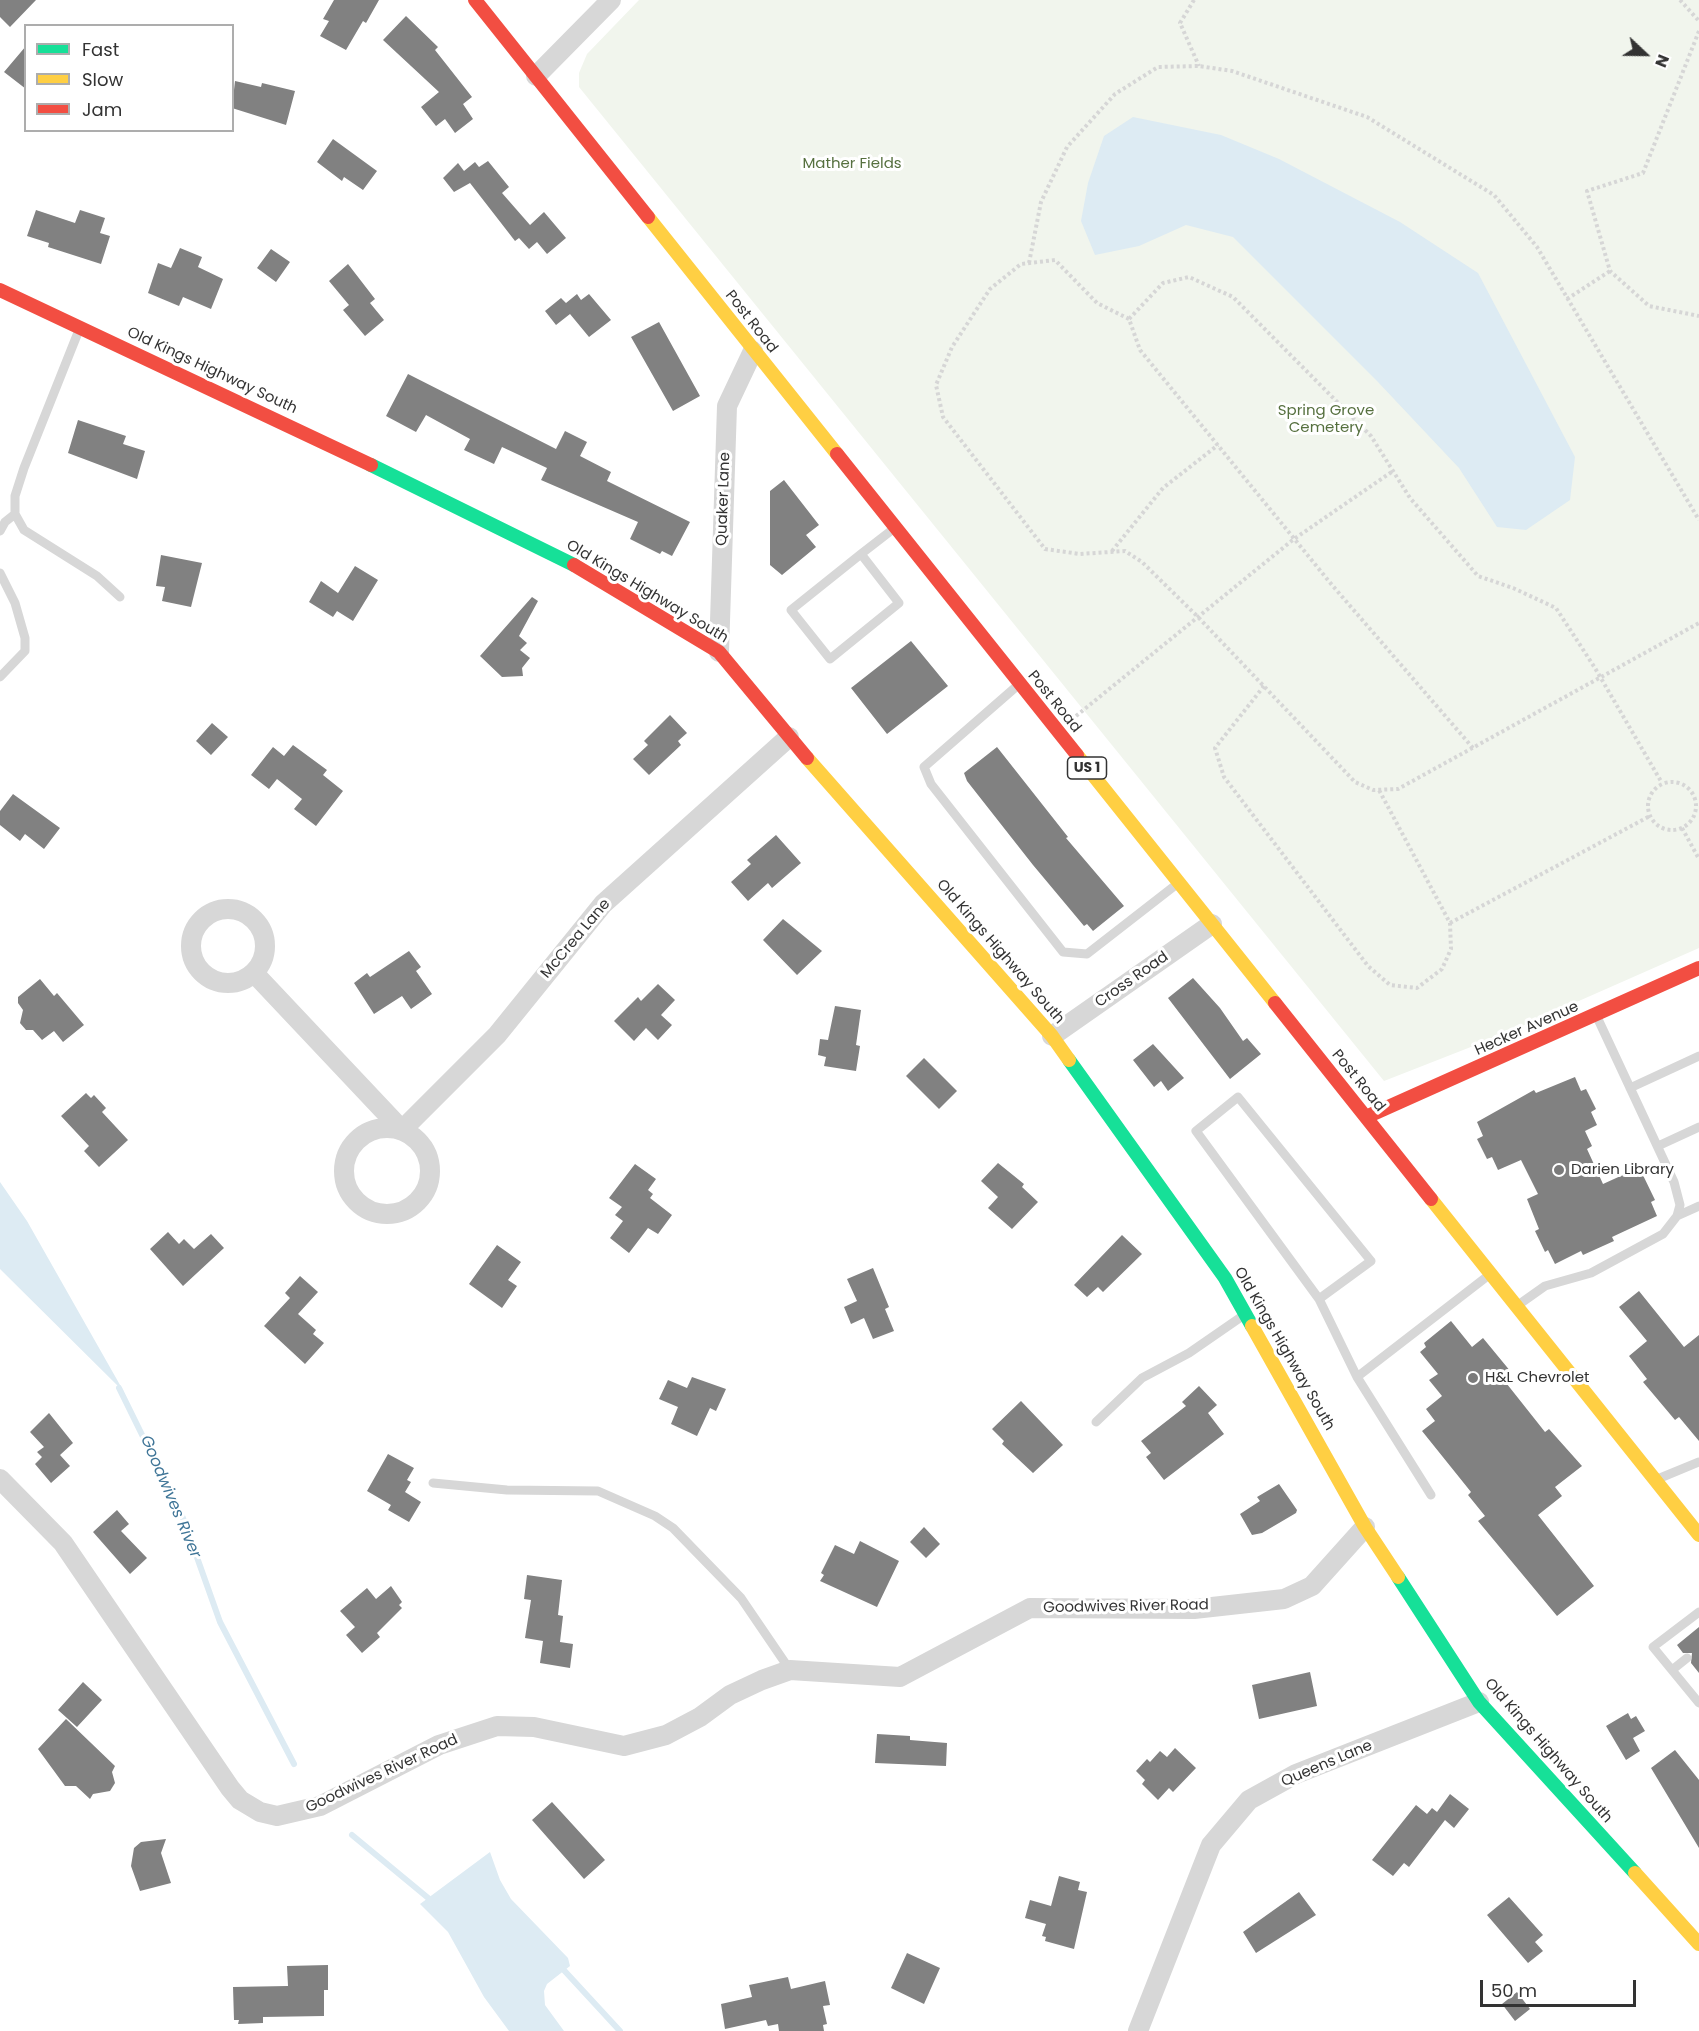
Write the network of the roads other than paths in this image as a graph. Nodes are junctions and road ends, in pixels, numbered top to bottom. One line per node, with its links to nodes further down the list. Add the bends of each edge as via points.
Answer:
1 (476, 0): 3 (street, Post Road / US 1)
2 (611, 0): 3 (street)
3 (536, 76): 6 (street, Post Road / US 1)
4 (0, 290): 5 (street, Old Kings Highway South)
5 (80, 327): 7 (lane, via 24,468 15,496); 13 (street, Old Kings Highway South, via 579,567)
6 (753, 351): 8 (street, Post Road / US 1); 13 (street, Quaker Lane, via 728,406)
7 (15, 514): 9 (lane); 12 (lane, via 24,530 97,576)
8 (894, 528): 10 (lane); 15 (street, Post Road / US 1)
9 (0, 531)
10 (861, 554): 10 (lane, via 791,610 830,659 899,603)
11 (0, 573): 14 (lane, via 15,603 25,638 25,651)
12 (120, 597)
13 (719, 652): 16 (street, Old Kings Highway South)
14 (0, 676)
15 (1019, 684): 17 (street, Post Road / US 1); 17 (lane, via 924,766 931,784 1063,952 1087,954)
16 (789, 737): 22 (street, Old Kings Highway South); 27 (street, McCrea Lane, via 603,904 497,1035)
17 (1178, 882): 18 (street, Post Road / US 1)
18 (1212, 924): 22 (street, Cross Road); 25 (street, Post Road / US 1)
19 (1699, 968): 21 (street, Hecker Avenue)
20 (254, 973): 27 (street)
21 (1596, 1016): 24 (lane); 25 (street, Hecker Avenue)
22 (1052, 1036): 34 (street, Old Kings Highway South, via 1225,1278)
23 (1699, 1056): 24 (lane)
24 (1630, 1088): 28 (lane)
25 (1366, 1117): 31 (street, Post Road / US 1)
26 (1699, 1127): 28 (lane)
27 (402, 1130): 27 (street, via 385,1128 369,1132 355,1142 345,1162 348,1189 358,1203 372,1212 389,1214 405,1210 419,1200 428,1186 430,1169 426,1153 416,1139)
28 (1658, 1146): 30 (lane, via 1678,1192)
29 (1699, 1206): 30 (lane)
30 (1677, 1216): 33 (lane, via 1663,1234 1591,1273 1545,1286)
31 (1491, 1274): 33 (street, Post Road / US 1); 35 (lane)
32 (1319, 1299): 32 (lane, via 1196,1131 1238,1097 1371,1261); 35 (lane)
33 (1516, 1306): 39 (street, Post Road / US 1)
34 (1245, 1314): 36 (lane, via 1189,1353 1142,1378); 42 (street, Old Kings Highway South)
35 (1357, 1377): 41 (lane)
36 (1096, 1422)
37 (1699, 1462): 39 (lane)
38 (0, 1479): 46 (street, Goodwives River Road, via 63,1544 225,1780 240,1800 260,1812 277,1816 320,1806 439,1745 496,1726 534,1727 598,1743 642,1743 700,1717 730,1695)
39 (1655, 1480): 43 (street, Post Road / US 1)
40 (434, 1482): 46 (lane, via 507,1490 598,1491 655,1516 673,1528 741,1598)
41 (1431, 1495)
42 (1365, 1527): 46 (street, Goodwives River Road, via 1312,1586 1284,1599 1194,1609 1030,1608 900,1677); 48 (street, Old Kings Highway South)
43 (1699, 1535)
44 (1699, 1612): 47 (lane, via 1653,1647)
45 (1687, 1658): 47 (lane)
46 (790, 1670)
47 (1672, 1670): 49 (lane)
48 (1479, 1702): 50 (street, Old Kings Highway South); 51 (street, Queens Lane, via 1296,1774 1249,1800 1211,1845)
49 (1699, 1702)
50 (1699, 1944)
51 (1138, 2031)

